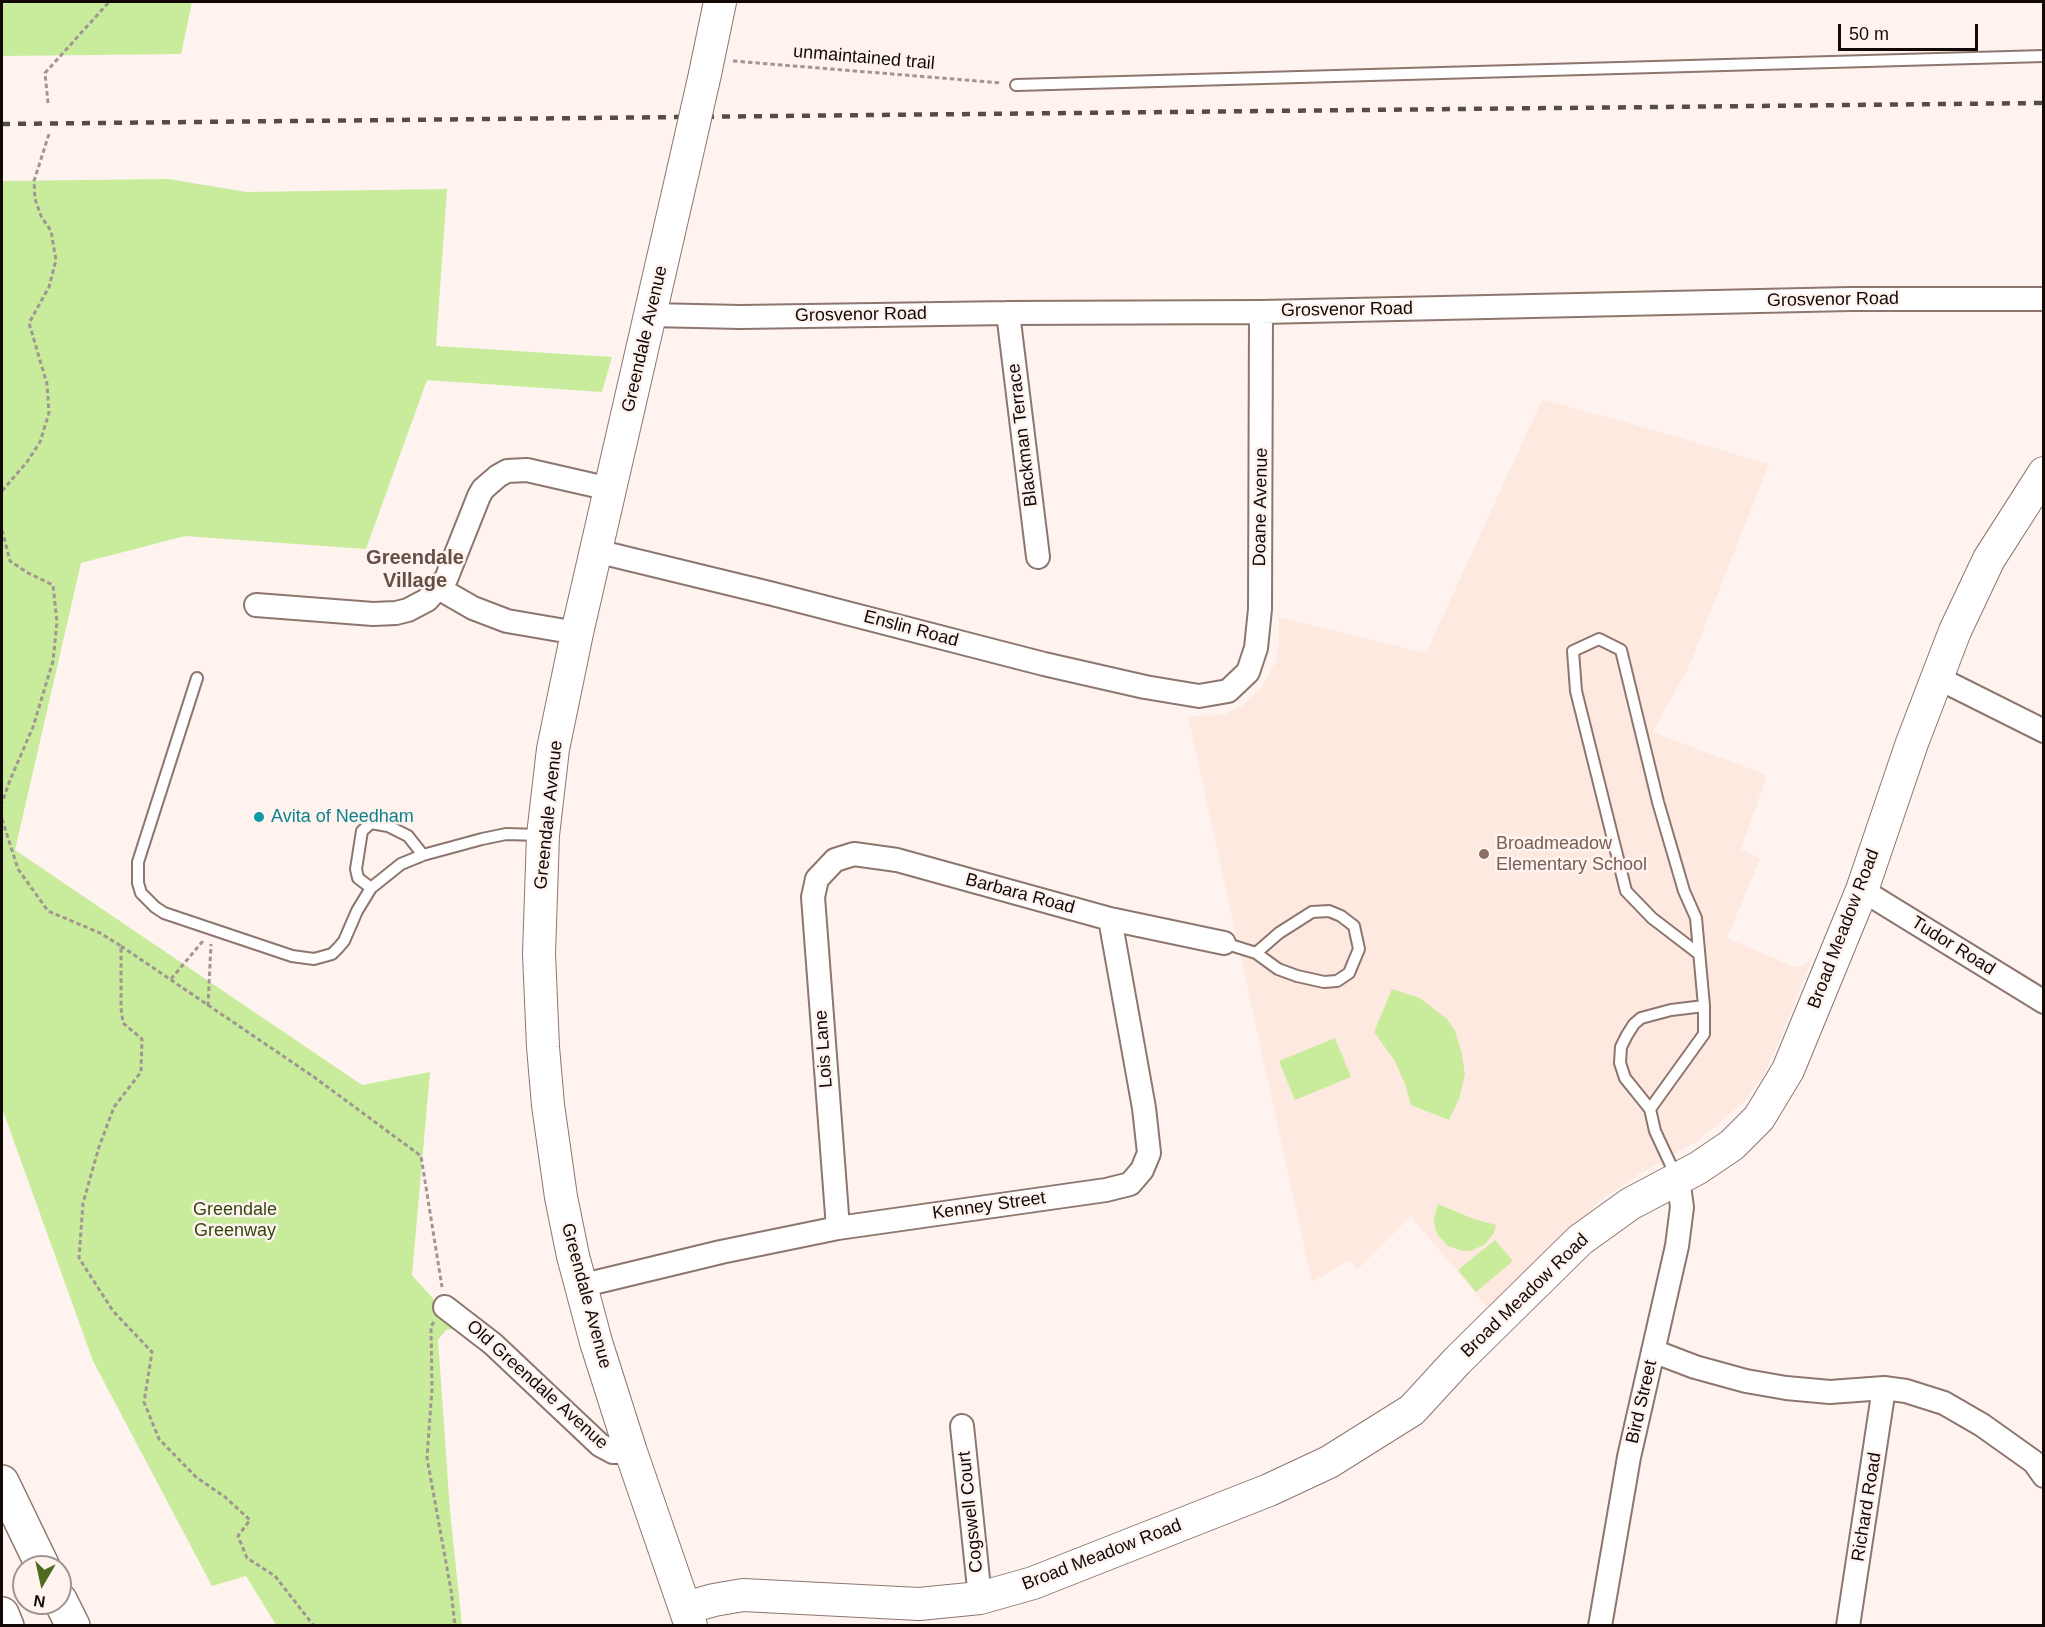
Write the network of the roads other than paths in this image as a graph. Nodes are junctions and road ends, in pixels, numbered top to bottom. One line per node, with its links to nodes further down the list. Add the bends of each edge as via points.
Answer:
1 (720, 2): 7 (street, Greendale Avenue, bridge)
2 (2043, 56): 3 (lane)
3 (1016, 85)
4 (2043, 299): 5 (street, Grosvenor Road, via 1850,299)
5 (1261, 312): 6 (street, Grosvenor Road); 17 (street, Doane Avenue, via 1260,609 1256,648 1248,672)
6 (1008, 313): 7 (street, Grosvenor Road); 11 (street, Blackman Terrace)
7 (650, 315): 9 (street, Greendale Avenue)
8 (2043, 474): 16 (street, Broad Meadow Road, via 1989,559)
9 (610, 489): 10 (street, Greendale Avenue); 12 (street, via 527,470 507,471 498,476 479,496)
10 (596, 551): 14 (street, Greendale Avenue); 17 (street, Enslin Road, via 1145,687 1199,696)
11 (1038, 557)
12 (440, 589): 13 (street, via 418,606 396,613); 14 (street, via 507,621)
13 (256, 605)
14 (577, 633): 19 (street, Greendale Avenue, via 553,749)
15 (197, 678): 22 (lane, via 140,852 137,871 141,893 174,918 292,956 314,959 344,941)
16 (1938, 678): 18 (street); 23 (street, Broad Meadow Road)
17 (1228, 691)
18 (2043, 731)
19 (543, 836): 20 (lane, via 507,834); 33 (street, Greendale Avenue, via 539,954 543,1047 561,1197)
20 (423, 855): 22 (lane, via 401,864); 22 (lane, via 408,836 388,826 371,824 362,831 356,869 358,878)
21 (822, 873): 24 (street, Barbara Road, via 835,860 854,854 897,860); 32 (street, Lois Lane, via 813,897)
22 (371, 888)
23 (1862, 890): 28 (street, Tudor Road); 31 (street, Broad Meadow Road, via 1788,1070 1759,1118 1732,1145)
24 (1110, 919): 25 (street, Barbara Road); 32 (street, Kenney Street, via 1149,1153 1130,1184)
25 (1224, 943): 26 (lane)
26 (1256, 953): 26 (lane, via 1312,912 1329,912 1354,926 1359,949 1349,973 1337,981 1324,982 1278,969)
27 (1699, 954): 27 (lane, via 1652,918 1626,891 1576,691 1573,651 1599,639 1621,650 1658,802 1696,918); 29 (lane)
28 (2043, 1002)
29 (1704, 1006): 30 (lane, via 1704,1034); 30 (lane, via 1641,1018 1627,1035 1620,1063 1625,1078)
30 (1650, 1109): 31 (lane, via 1655,1131)
31 (1678, 1179): 35 (street, Bird Street, via 1682,1207 1677,1246); 42 (street, Broad Meadow Road, via 1630,1204 1580,1240 1412,1410 1329,1462 1269,1490 1033,1583)
32 (838, 1228): 33 (street, Kenney Street)
33 (580, 1286): 38 (street, Greendale Avenue)
34 (445, 1307): 38 (street, Old Greendale Avenue, via 493,1344 600,1445 613,1452)
35 (1653, 1351): 36 (street, via 1746,1382 1830,1392); 46 (street, Bird Street, via 1629,1457)
36 (1884, 1388): 39 (street, via 1944,1404 1982,1425 2034,1462); 47 (street, Richard Road)
37 (962, 1426): 42 (street, Cogswell Court)
38 (631, 1452): 44 (street, Greendale Avenue)
39 (2043, 1476)
40 (2, 1482): 41 (highway)
41 (37, 1555)
42 (980, 1598): 44 (street, Broad Meadow Road, via 919,1604 743,1595 721,1598)
43 (2, 1614): 45 (highway)
44 (688, 1617)
45 (7, 1626)
46 (1600, 1626)
47 (1848, 1626)

